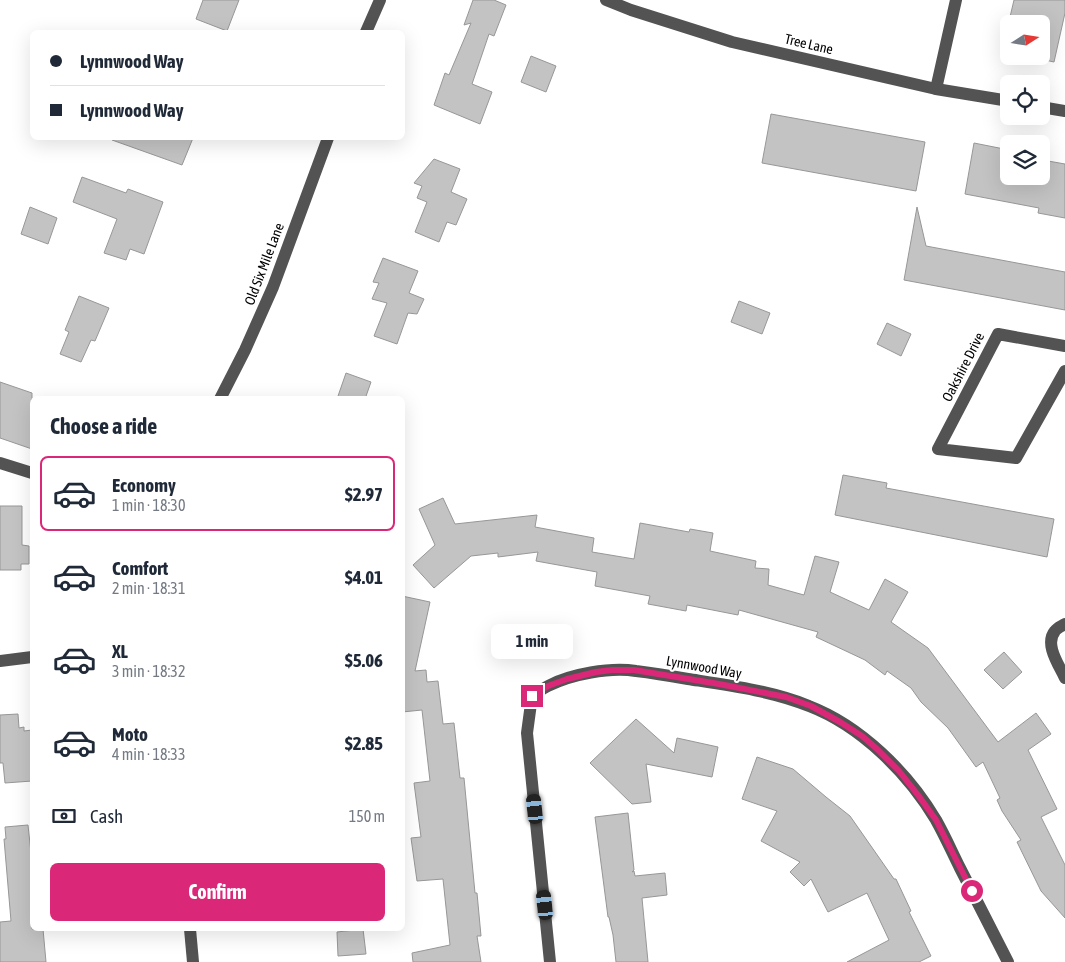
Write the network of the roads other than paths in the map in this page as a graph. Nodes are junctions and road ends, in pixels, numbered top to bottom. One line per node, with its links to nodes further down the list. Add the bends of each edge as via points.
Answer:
1 (380, 0): 4 (street)
2 (606, 0): 5 (street, Tree Lane, via 732,42)
3 (956, 0): 5 (street)
4 (367, 30)
5 (936, 89): 6 (street, Tree Lane)
6 (1000, 100)
7 (1050, 108): 8 (street)
8 (1065, 111)
9 (327, 140): 12 (street, Old Six Mile Lane, via 273,287)
10 (1065, 346): 11 (street, Oakshire Drive, via 998,334 938,449 1016,458)
11 (1065, 371)
12 (222, 396)
13 (0, 464): 14 (street)
14 (30, 472)
15 (1065, 624): 18 (street, via 1055,630 1051,638 1052,652)
16 (30, 657): 17 (street)
17 (0, 661)
18 (1065, 678)
19 (190, 931): 20 (street)
20 (193, 962)
21 (550, 962): 22 (street, Lynnwood Way, via 527,733 532,696 567,679 596,672 634,670 786,697 811,706 862,736 899,771 936,820)
22 (1008, 962)

